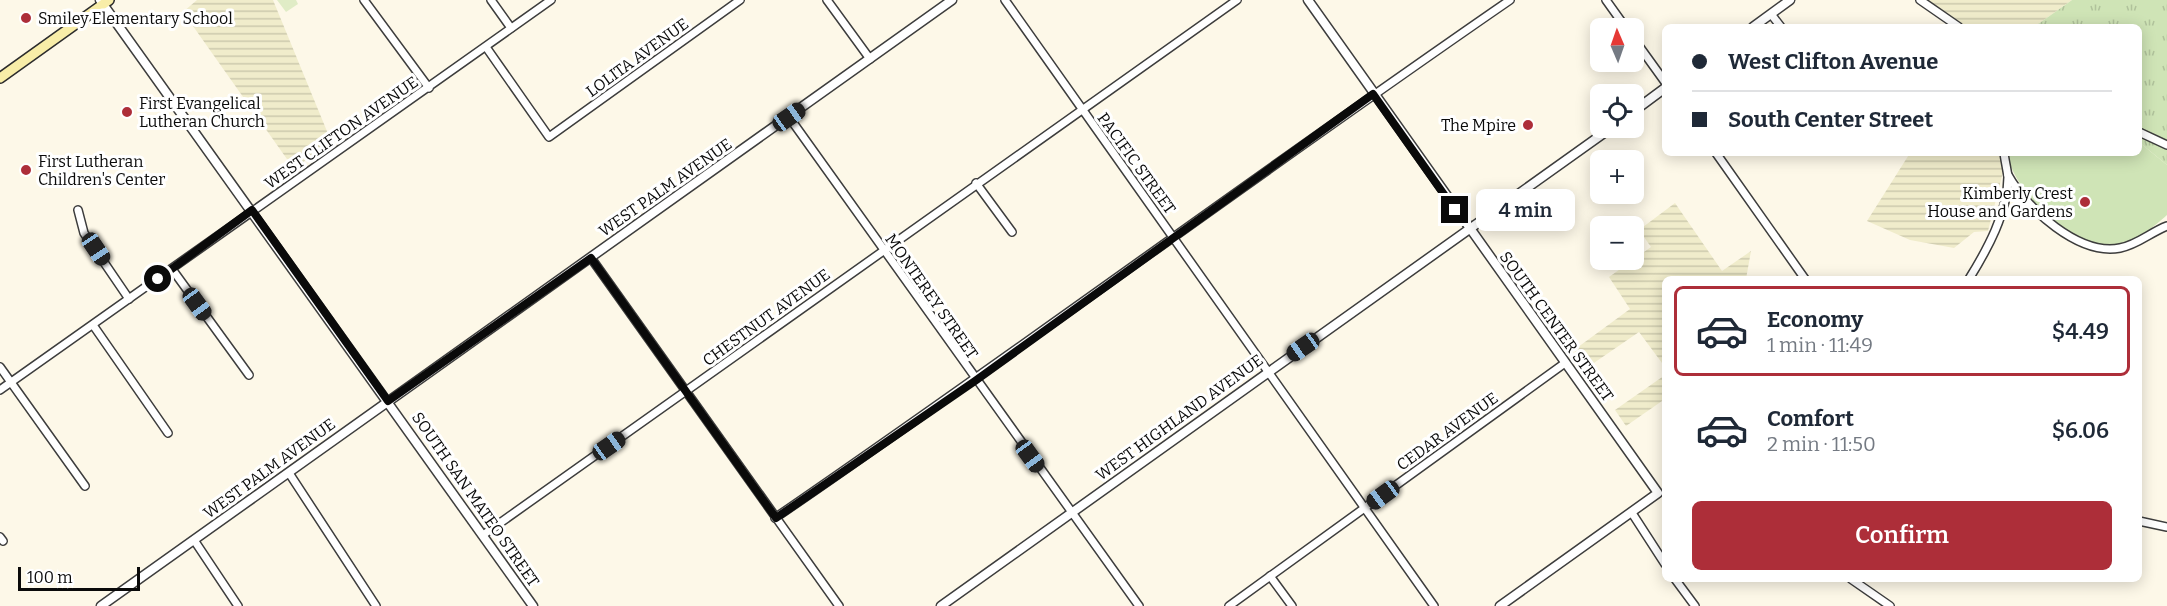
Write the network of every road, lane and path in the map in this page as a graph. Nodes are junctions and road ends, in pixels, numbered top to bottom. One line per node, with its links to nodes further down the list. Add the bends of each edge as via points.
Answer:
1 (364, 0): 26 (street)
2 (492, 0): 20 (street)
3 (551, 0): 20 (street, WEST CLIFTON AVENUE)
4 (740, 0): 21 (street, LOLITA AVENUE, via 549,137)
5 (827, 0): 23 (street)
6 (952, 0): 23 (street, WEST PALM AVENUE)
7 (1005, 0): 30 (street, PACIFIC STREET)
8 (1237, 0): 30 (street, CHESTNUT AVENUE)
9 (1308, 0): 28 (street, SOUTH CENTER STREET)
10 (1510, 0): 28 (street)
11 (1606, 0): 16 (street)
12 (1790, 0): 15 (street)
13 (1920, 0): 19 (street)
14 (104, 2): 24 (main road); 40 (street, SOUTH SAN MATEO STREET)
15 (1771, 14): 17 (street); 18 (street)
16 (1619, 18)
17 (1757, 24)
18 (1779, 24)
19 (1955, 24)
20 (512, 28): 21 (street, WEST CLIFTON AVENUE)
21 (486, 47): 26 (street, WEST CLIFTON AVENUE)
22 (1644, 53): 25 (street)
23 (870, 59): 31 (street, WEST PALM AVENUE)
24 (0, 78)
25 (1662, 78)
26 (429, 88): 40 (street, WEST CLIFTON AVENUE)
27 (1662, 90): 29 (street)
28 (1373, 94): 42 (street, SOUTH CENTER STREET); 44 (street)
29 (1644, 104)
30 (1081, 108): 38 (street, CHESTNUT AVENUE); 44 (street, PACIFIC STREET)
31 (789, 117): 45 (street, MONTEREY STREET); 46 (street, WEST PALM AVENUE)
32 (2142, 133): 34 (street)
33 (1597, 138): 42 (street, WEST HIGHLAND AVENUE)
34 (2167, 145)
35 (1718, 156): 48 (street)
36 (2005, 156): 37 (street)
37 (2008, 176): 41 (street, via 2025,201 2091,248 2124,248); 49 (street, via 2006,196 1992,236)
38 (976, 183): 43 (street); 45 (street, CHESTNUT AVENUE)
39 (78, 210): 50 (street, via 84,233)
40 (252, 210): 47 (street, WEST CLIFTON AVENUE); 60 (street, SOUTH SAN MATEO STREET)
41 (2167, 226)
42 (1469, 229): 52 (street, SOUTH CENTER STREET); 54 (street, WEST HIGHLAND AVENUE)
43 (1012, 232)
44 (1174, 238): 54 (street, PACIFIC STREET); 56 (street)
45 (882, 250): 56 (street, MONTEREY STREET); 59 (street, CHESTNUT AVENUE)
46 (591, 258): 59 (street); 60 (street, WEST PALM AVENUE)
47 (172, 269): 50 (street, WEST CLIFTON AVENUE); 55 (street)
48 (1803, 276)
49 (1972, 276)
50 (129, 299): 51 (street, WEST CLIFTON AVENUE)
51 (93, 325): 57 (street, WEST CLIFTON AVENUE); 61 (street)
52 (1565, 363): 64 (street, SOUTH CENTER STREET); 65 (street, CEDAR AVENUE)
53 (0, 367): 57 (street)
54 (1268, 372): 65 (street, PACIFIC STREET); 66 (street, WEST HIGHLAND AVENUE)
55 (249, 375)
56 (975, 381): 66 (street, MONTEREY STREET); 68 (street)
57 (12, 382): 58 (street, WEST CLIFTON AVENUE); 63 (street)
58 (0, 390)
59 (688, 391): 68 (street); 71 (street, CHESTNUT AVENUE)
60 (388, 401): 62 (street, WEST PALM AVENUE); 71 (street, SOUTH SAN MATEO STREET)
61 (168, 433)
62 (289, 473): 72 (street, WEST PALM AVENUE); 79 (street)
63 (85, 486)
64 (1662, 490): 67 (street)
65 (1364, 508): 74 (street, CEDAR AVENUE); 86 (street, PACIFIC STREET)
66 (1071, 513): 82 (street, WEST HIGHLAND AVENUE); 83 (street, MONTEREY STREET)
67 (1632, 513): 73 (street); 87 (street)
68 (776, 518): 81 (street)
69 (2142, 522): 70 (street)
70 (2167, 527)
71 (483, 535): 80 (street, SOUTH SAN MATEO STREET)
72 (194, 540): 77 (street, WEST PALM AVENUE); 78 (street)
73 (1662, 559)
74 (1270, 576): 84 (street, CEDAR AVENUE); 85 (street)
75 (1677, 582): 88 (street)
76 (1855, 582): 89 (street)
77 (101, 606)
78 (238, 606)
79 (376, 606)
80 (533, 606)
81 (838, 606)
82 (941, 606)
83 (1139, 606)
84 (1229, 606)
85 (1292, 606)
86 (1434, 606)
87 (1500, 606)
88 (1695, 606)
89 (1890, 606)

